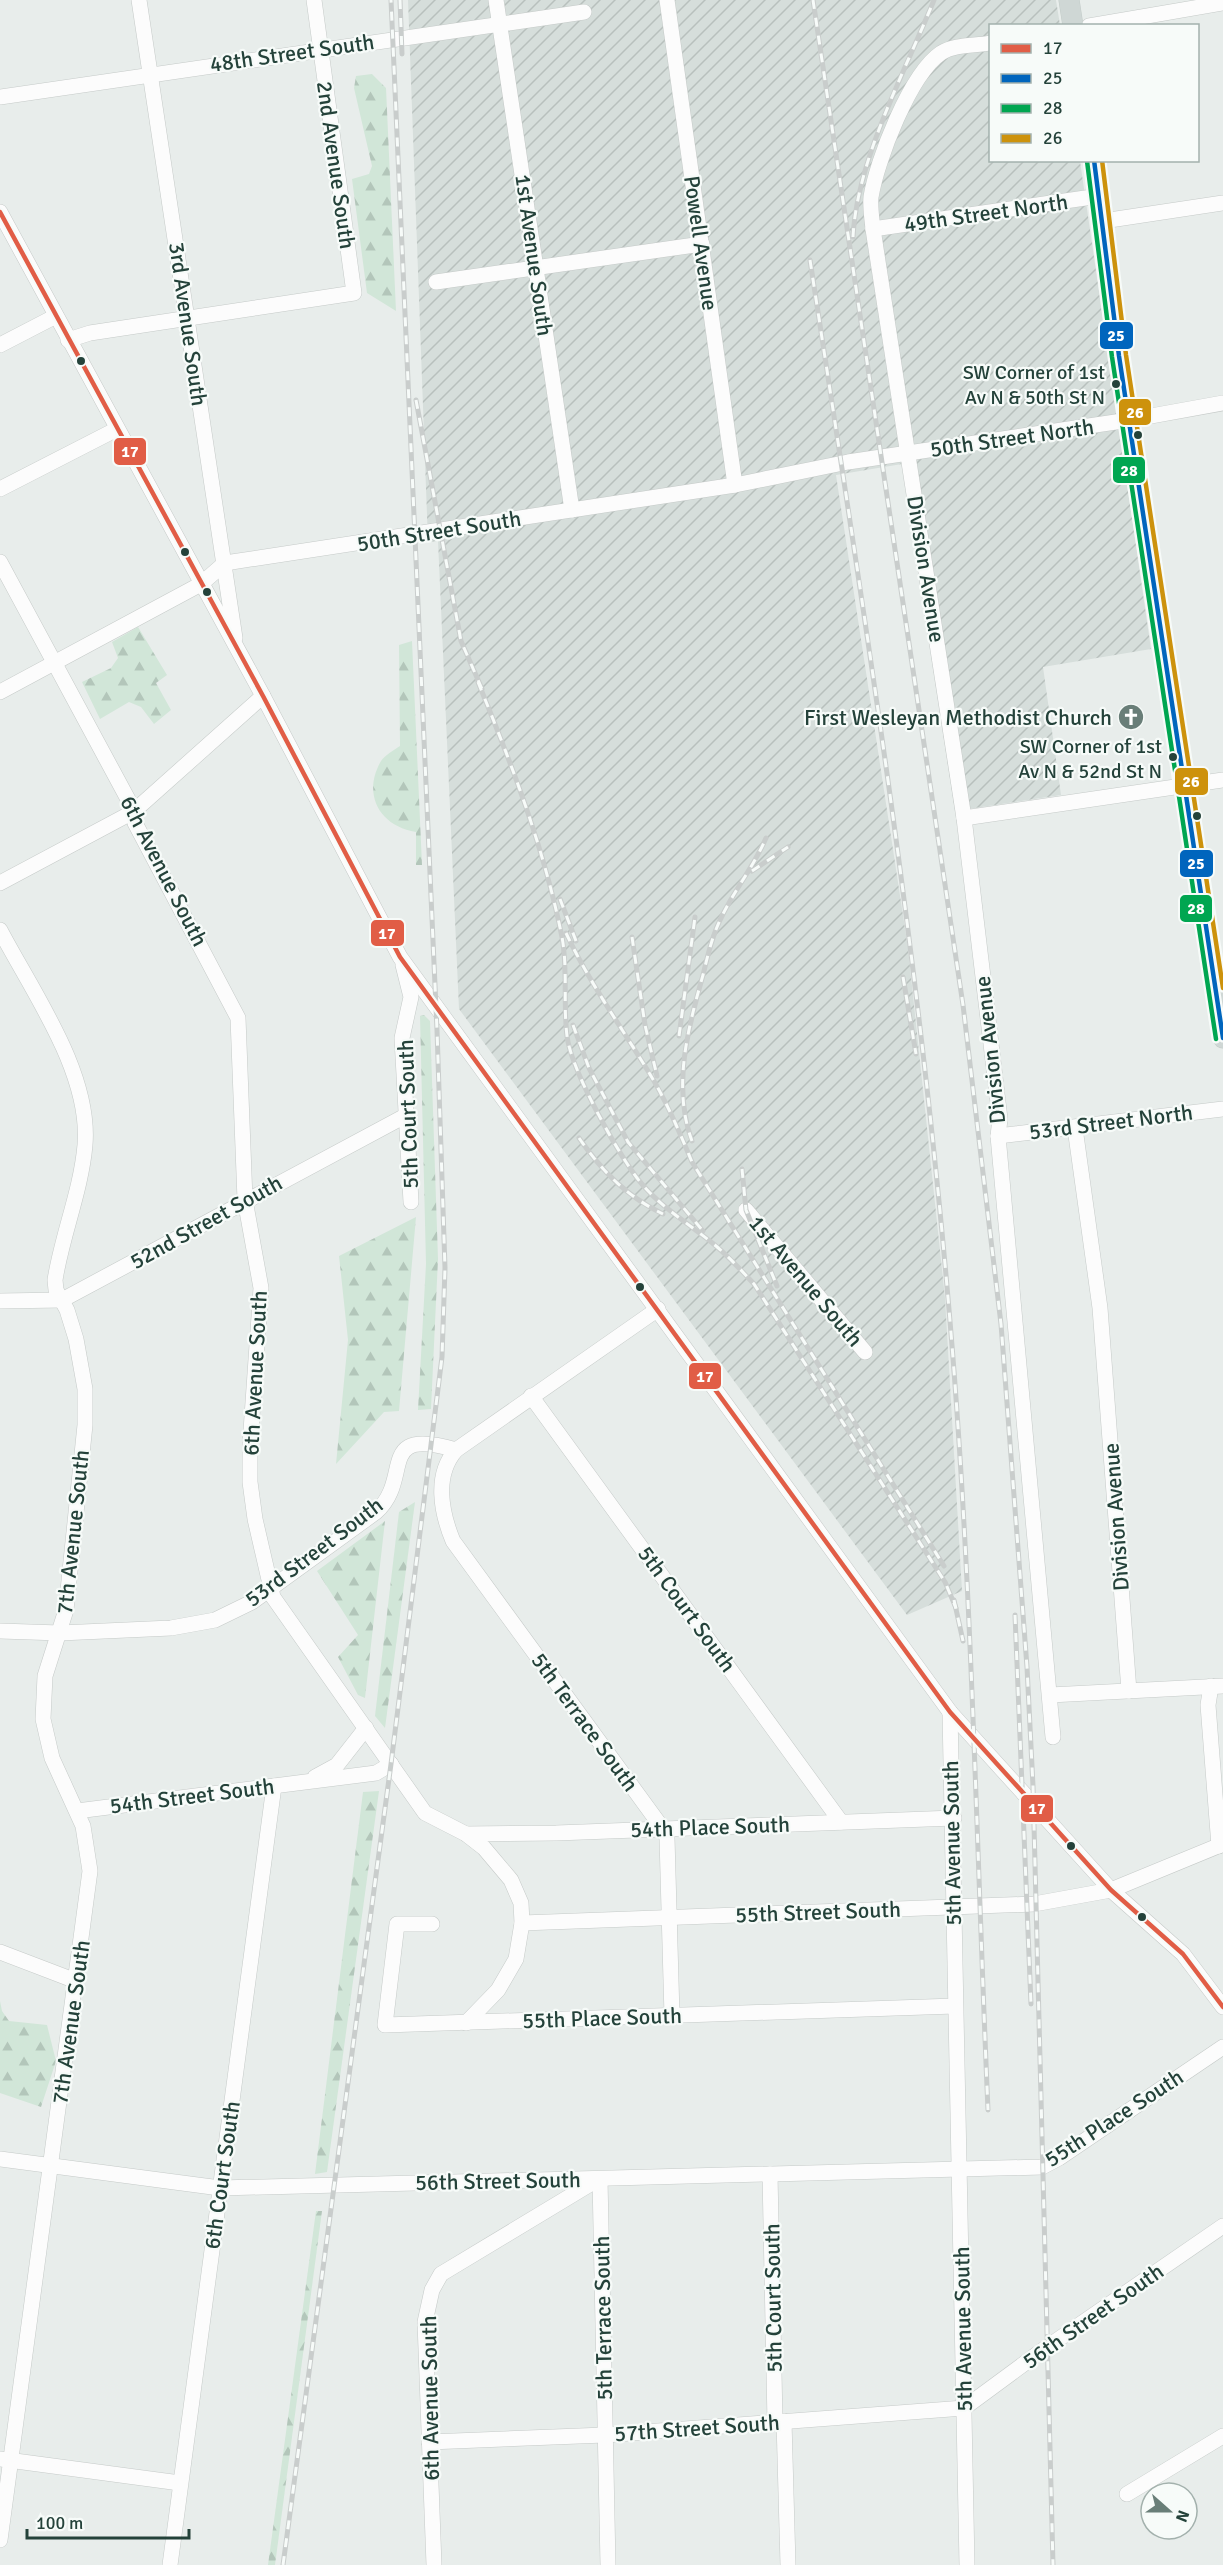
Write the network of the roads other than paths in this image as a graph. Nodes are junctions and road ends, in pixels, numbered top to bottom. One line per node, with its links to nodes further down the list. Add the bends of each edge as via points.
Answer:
1 (139, 0): 13 (street, 3rd Avenue South)
2 (314, 0): 12 (street, 2nd Avenue South)
3 (496, 0): 8 (street, 1st Avenue South)
4 (667, 0): 21 (street, Powell Avenue)
5 (1069, 0): 9 (main road)
6 (1223, 3): 10 (street)
7 (584, 12): 8 (street, 48th Street South)
8 (499, 23): 12 (street, 48th Street South); 22 (street, 1st Avenue South)
9 (1073, 24)
10 (1101, 24)
11 (989, 43): 20 (street, Division Avenue, via 948,50 916,79 883,155 871,200)
12 (320, 49): 13 (street, 48th Street South); 25 (street, 2nd Avenue South, via 354,293)
13 (150, 74): 14 (street, 48th Street South); 25 (street, 3rd Avenue South)
14 (0, 97)
15 (1094, 162): 16 (main road)
16 (1099, 196): 19 (main road); 20 (street, 49th Street North)
17 (1223, 203): 19 (street)
18 (0, 212): 24 (street)
19 (1103, 221): 29 (main road)
20 (873, 229): 31 (street, Division Avenue)
21 (702, 244): 22 (street); 32 (street, Powell Avenue)
22 (535, 266): 23 (street); 34 (street, 1st Avenue South)
23 (436, 282)
24 (56, 316): 26 (street); 27 (street)
25 (187, 318): 26 (street); 36 (street, 3rd Avenue South)
26 (68, 340): 30 (street)
27 (0, 345)
28 (1223, 403): 29 (street, 50th Street North)
29 (1129, 420): 31 (street, 50th Street North); 43 (main road)
30 (117, 429): 33 (street); 37 (street)
31 (908, 453): 32 (street, 50th Street South); 45 (street, Division Avenue)
32 (735, 485): 34 (street, 50th Street South)
33 (0, 489)
34 (572, 510): 36 (street, 50th Street South)
35 (0, 562): 39 (street, 6th Avenue South)
36 (225, 563): 37 (street); 38 (street, 3rd Avenue South)
37 (201, 584): 38 (street); 39 (street)
38 (236, 649): 41 (street)
39 (54, 663): 40 (street); 44 (street, 6th Avenue South)
40 (0, 692)
41 (262, 696): 44 (street); 48 (street)
42 (1223, 780): 43 (street)
43 (1185, 787): 45 (street); 49 (main road)
44 (133, 812): 46 (street); 55 (street, 6th Avenue South, via 135,823 238,1018)
45 (964, 819): 54 (street, Division Avenue, via 1000,1119)
46 (0, 883)
47 (0, 930): 58 (street, 7th Avenue South, via 71,1064 83,1106 83,1158 55,1280)
48 (400, 957): 52 (street, 5th Court South, via 411,997 402,1038); 60 (street)
49 (1220, 994): 50 (main road)
50 (1223, 1038)
51 (1223, 1109): 53 (street, 53rd Street North)
52 (405, 1116): 55 (street, 52nd Street South); 56 (street, 5th Court South)
53 (1075, 1128): 54 (street, 53rd Street North); 68 (street, Division Avenue, via 1100,1308)
54 (998, 1136): 69 (street, Division Avenue)
55 (245, 1200): 58 (street, 52nd Street South); 64 (street, 6th Avenue South, via 262,1301 250,1482)
56 (411, 1202)
57 (746, 1210): 61 (street, 1st Avenue South)
58 (62, 1300): 59 (street, 52nd Street South); 66 (street, 7th Avenue South, via 80,1355 86,1407 66,1610)
59 (0, 1301)
60 (658, 1309): 62 (street); 70 (street)
61 (865, 1352)
62 (531, 1396): 63 (street); 78 (street, 5th Court South)
63 (456, 1450): 64 (street, 53rd Street South, via 433,1443 418,1443 405,1450 396,1463 389,1496 381,1508); 79 (street, 5th Terrace South, via 443,1468 442,1488 444,1519 453,1541)
64 (270, 1589): 66 (street, 53rd Street South, via 215,1620 171,1629); 71 (street, 6th Avenue South, via 276,1604)
65 (0, 1631): 66 (street, 53rd Street South)
66 (60, 1633): 76 (street, 7th Avenue South, via 45,1676 43,1719 52,1758)
67 (1217, 1686): 68 (street); 81 (street, via 1208,1705)
68 (1129, 1691): 69 (street)
69 (1050, 1695): 72 (street, Division Avenue)
70 (950, 1712): 77 (street, 5th Avenue South); 82 (street)
71 (366, 1728): 73 (street, 6th Avenue South); 74 (street, 54th Street South, via 337,1765)
72 (1053, 1737)
73 (391, 1764): 74 (street, 54th Street South, via 376,1773); 80 (street, 6th Avenue South, via 425,1813)
74 (307, 1781): 75 (street, 54th Street South)
75 (274, 1786): 76 (street, 54th Street South); 100 (street, 6th Court South)
76 (77, 1810): 88 (street, 7th Avenue South, via 87,1842 90,1871)
77 (954, 1818): 78 (street, 54th Place South); 83 (street, 5th Avenue South)
78 (841, 1822): 79 (street, 54th Place South)
79 (663, 1829): 80 (street, 54th Place South); 84 (street, 5th Terrace South, via 667,1838)
80 (466, 1834): 85 (street, 6th Avenue South, via 484,1848 511,1880 521,1903)
81 (1221, 1845): 82 (street, 55th Street South)
82 (1111, 1890): 83 (street, 55th Street South, via 1035,1904); 90 (street, via 1183,1954)
83 (953, 1907): 84 (street, 55th Street South); 89 (street, 5th Avenue South)
84 (669, 1917): 85 (street, 55th Street South); 91 (street, 5th Terrace South)
85 (522, 1923): 92 (street, 6th Avenue South, via 516,1959 498,1990)
86 (432, 1924): 92 (street, 55th Place South, via 398,1924 385,2025)
87 (0, 1952): 88 (street)
88 (76, 1981): 95 (street, 7th Avenue South)
89 (955, 2006): 91 (street, 55th Place South); 96 (street, 5th Avenue South)
90 (1223, 2007)
91 (672, 2016): 92 (street, 55th Place South)
92 (466, 2023)
93 (1223, 2047): 97 (street, 55th Place South, via 1052,2163)
94 (0, 2159): 95 (street, 56th Street South)
95 (50, 2166): 100 (street, 56th Street South); 107 (street, 7th Avenue South)
96 (959, 2168): 97 (street, 56th Street South); 98 (street, 56th Street South); 102 (street, 5th Avenue South)
97 (998, 2168)
98 (770, 2174): 99 (street, 56th Street South); 103 (street, 5th Court South)
99 (600, 2179): 100 (street, 56th Street South); 104 (street, 5th Terrace South); 106 (street, 6th Avenue South, via 441,2274 432,2290 425,2322)
100 (220, 2188): 108 (street, 6th Court South)
101 (1223, 2226): 102 (street, 56th Street South)
102 (964, 2408): 103 (street, 57th Street South); 115 (street, 5th Avenue South)
103 (780, 2421): 104 (street, 57th Street South); 114 (street, 5th Court South)
104 (605, 2435): 106 (street, 57th Street South); 113 (street, 5th Terrace South)
105 (1223, 2436): 109 (street)
106 (429, 2442): 111 (street, 6th Avenue South)
107 (5, 2460): 108 (street); 110 (street, 7th Avenue South)
108 (180, 2483): 112 (street, 6th Court South)
109 (1127, 2494)
110 (0, 2540)
111 (432, 2563)
112 (170, 2565)
113 (608, 2565)
114 (788, 2565)
115 (967, 2565)

